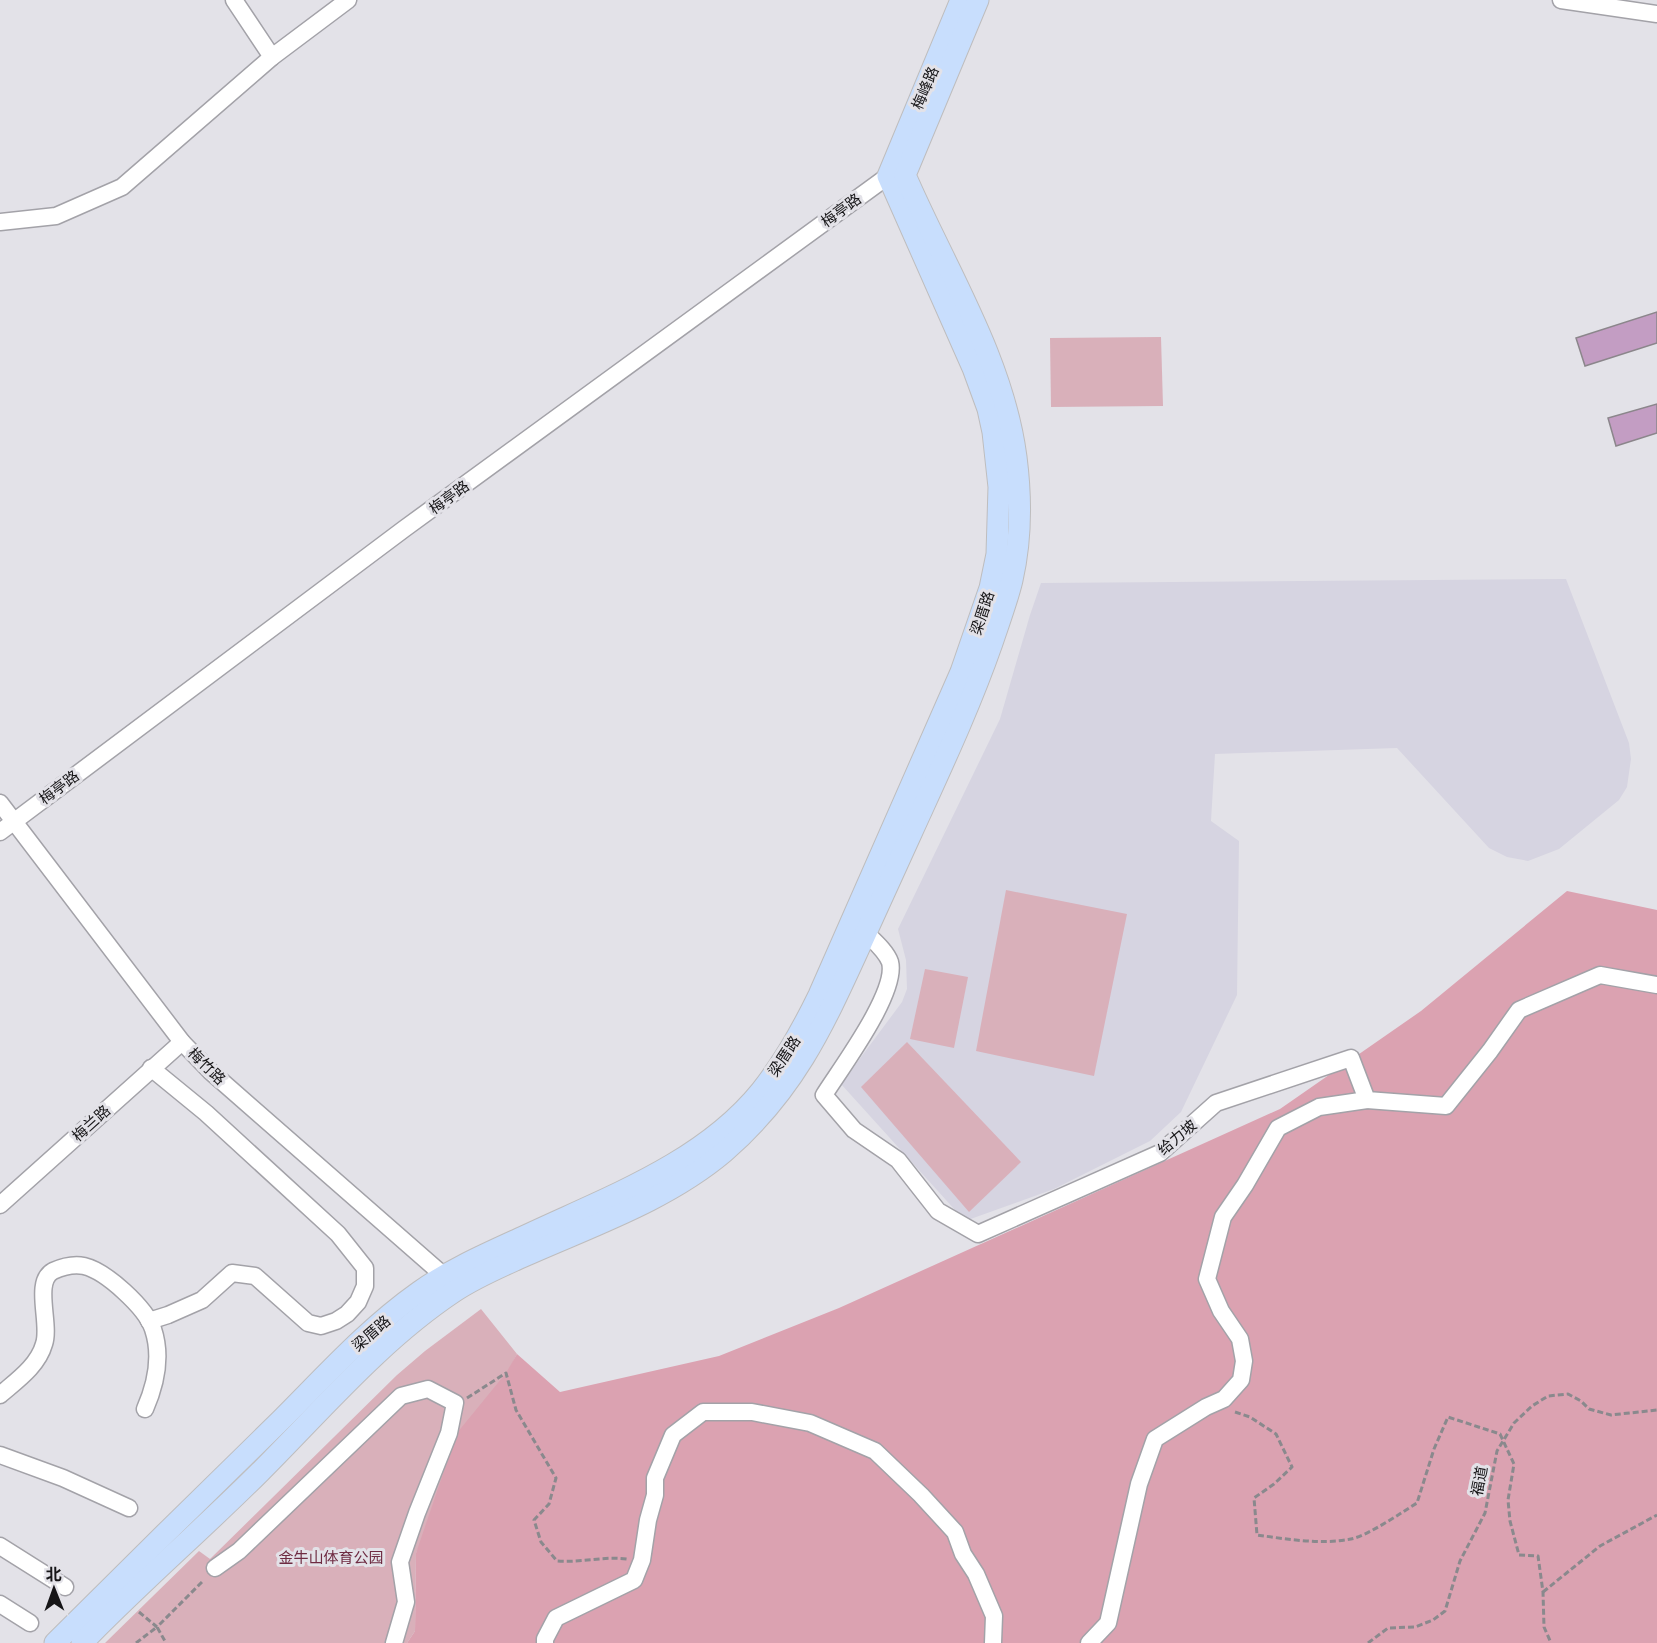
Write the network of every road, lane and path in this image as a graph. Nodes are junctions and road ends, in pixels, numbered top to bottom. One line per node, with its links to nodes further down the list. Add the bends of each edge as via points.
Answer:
1 (234, 0): 7 (street)
2 (348, 0): 7 (street)
3 (961, 0): 8 (main road, 梅峰路)
4 (978, 0): 8 (main road, 梅峰路)
5 (1561, 0): 6 (street)
6 (1657, 14)
7 (272, 57): 9 (street, via 122,187 56,216)
8 (896, 176): 11 (street, 梅亭路, via 404,529); 12 (main road, 梁厝路, via 985,347 996,376 1016,458 1018,533 1010,589 970,702); 18 (main road, 梁厝路, via 973,368 993,432 999,487 997,554 961,672 810,1013 760,1092 710,1137 647,1179)
9 (0, 222)
10 (0, 803): 11 (street, 梅竹路)
11 (7, 827): 14 (street, 梅竹路)
12 (866, 933): 16 (street, 给力坡, via 887,956 890,978 873,1019 824,1095 854,1130 898,1160 938,1211 978,1234 1161,1154 1216,1103 1351,1058); 18 (main road, 梁厝路, via 809,1052 765,1112 722,1154 660,1195 498,1268)
13 (1657, 985): 16 (street, via 1600,975 1519,1010 1446,1106)
14 (182, 1041): 15 (street, 梅兰路); 18 (street, 梅竹路, via 210,1071)
15 (151, 1068): 17 (street, 梅兰路); 19 (street, via 338,1234 365,1268 365,1286 358,1302 336,1321 321,1326 308,1323 255,1276 232,1273 202,1300)
16 (1367, 1100): 21 (street, via 1319,1107 1278,1128 1223,1217 1208,1279 1221,1311 1240,1339 1244,1361 1241,1380)
17 (0, 1205)
18 (451, 1282): 37 (main road, 梁厝路, via 418,1292 356,1346); 38 (main road, 梁厝路, via 430,1309 373,1358)
19 (149, 1321): 20 (street, via 134,1302 94,1270 74,1265 51,1272 43,1284 44,1344 34,1364); 23 (street, via 158,1359 154,1387)
20 (0, 1395)
21 (1224, 1399): 32 (path, via 1224,1408 1250,1416 1276,1434 1292,1467 1254,1498 1257,1535 1298,1541 1352,1539 1416,1503 1448,1417 1500,1434 1514,1464 1508,1500 1519,1555 1538,1556); 44 (street, via 1155,1439 1139,1484 1108,1623)
22 (455, 1403): 29 (path, via 506,1373 516,1410 556,1478 549,1504 534,1520 541,1542 556,1561 600,1557); 30 (street, via 428,1389 401,1396 239,1551); 41 (street, via 449,1433 400,1562 406,1602)
23 (145, 1409)
24 (1657, 1410): 45 (path, 福道, bridge, via 1611,1415 1589,1409 1568,1394 1548,1396 1532,1406 1514,1423 1497,1451 1485,1513 1460,1561 1445,1611 1415,1627 1388,1628)
25 (0, 1455): 26 (street)
26 (129, 1508)
27 (1657, 1515): 32 (path, via 1600,1546)
28 (0, 1546): 31 (street)
29 (642, 1560): 42 (street, via 634,1580 556,1618); 43 (street, via 655,1478 674,1435 703,1412 752,1412 810,1423 875,1451 955,1532 994,1616)
30 (216, 1568): 36 (path)
31 (65, 1587)
32 (1543, 1592): 46 (path, via 1544,1627)
33 (0, 1604): 35 (street)
34 (137, 1611): 36 (path)
35 (30, 1623)
36 (157, 1627): 39 (path); 40 (path)
37 (55, 1643)
38 (81, 1643)
39 (136, 1643)
40 (166, 1643)
41 (394, 1643)
42 (545, 1643)
43 (993, 1643)
44 (1089, 1643)
45 (1368, 1643)
46 (1551, 1643)

